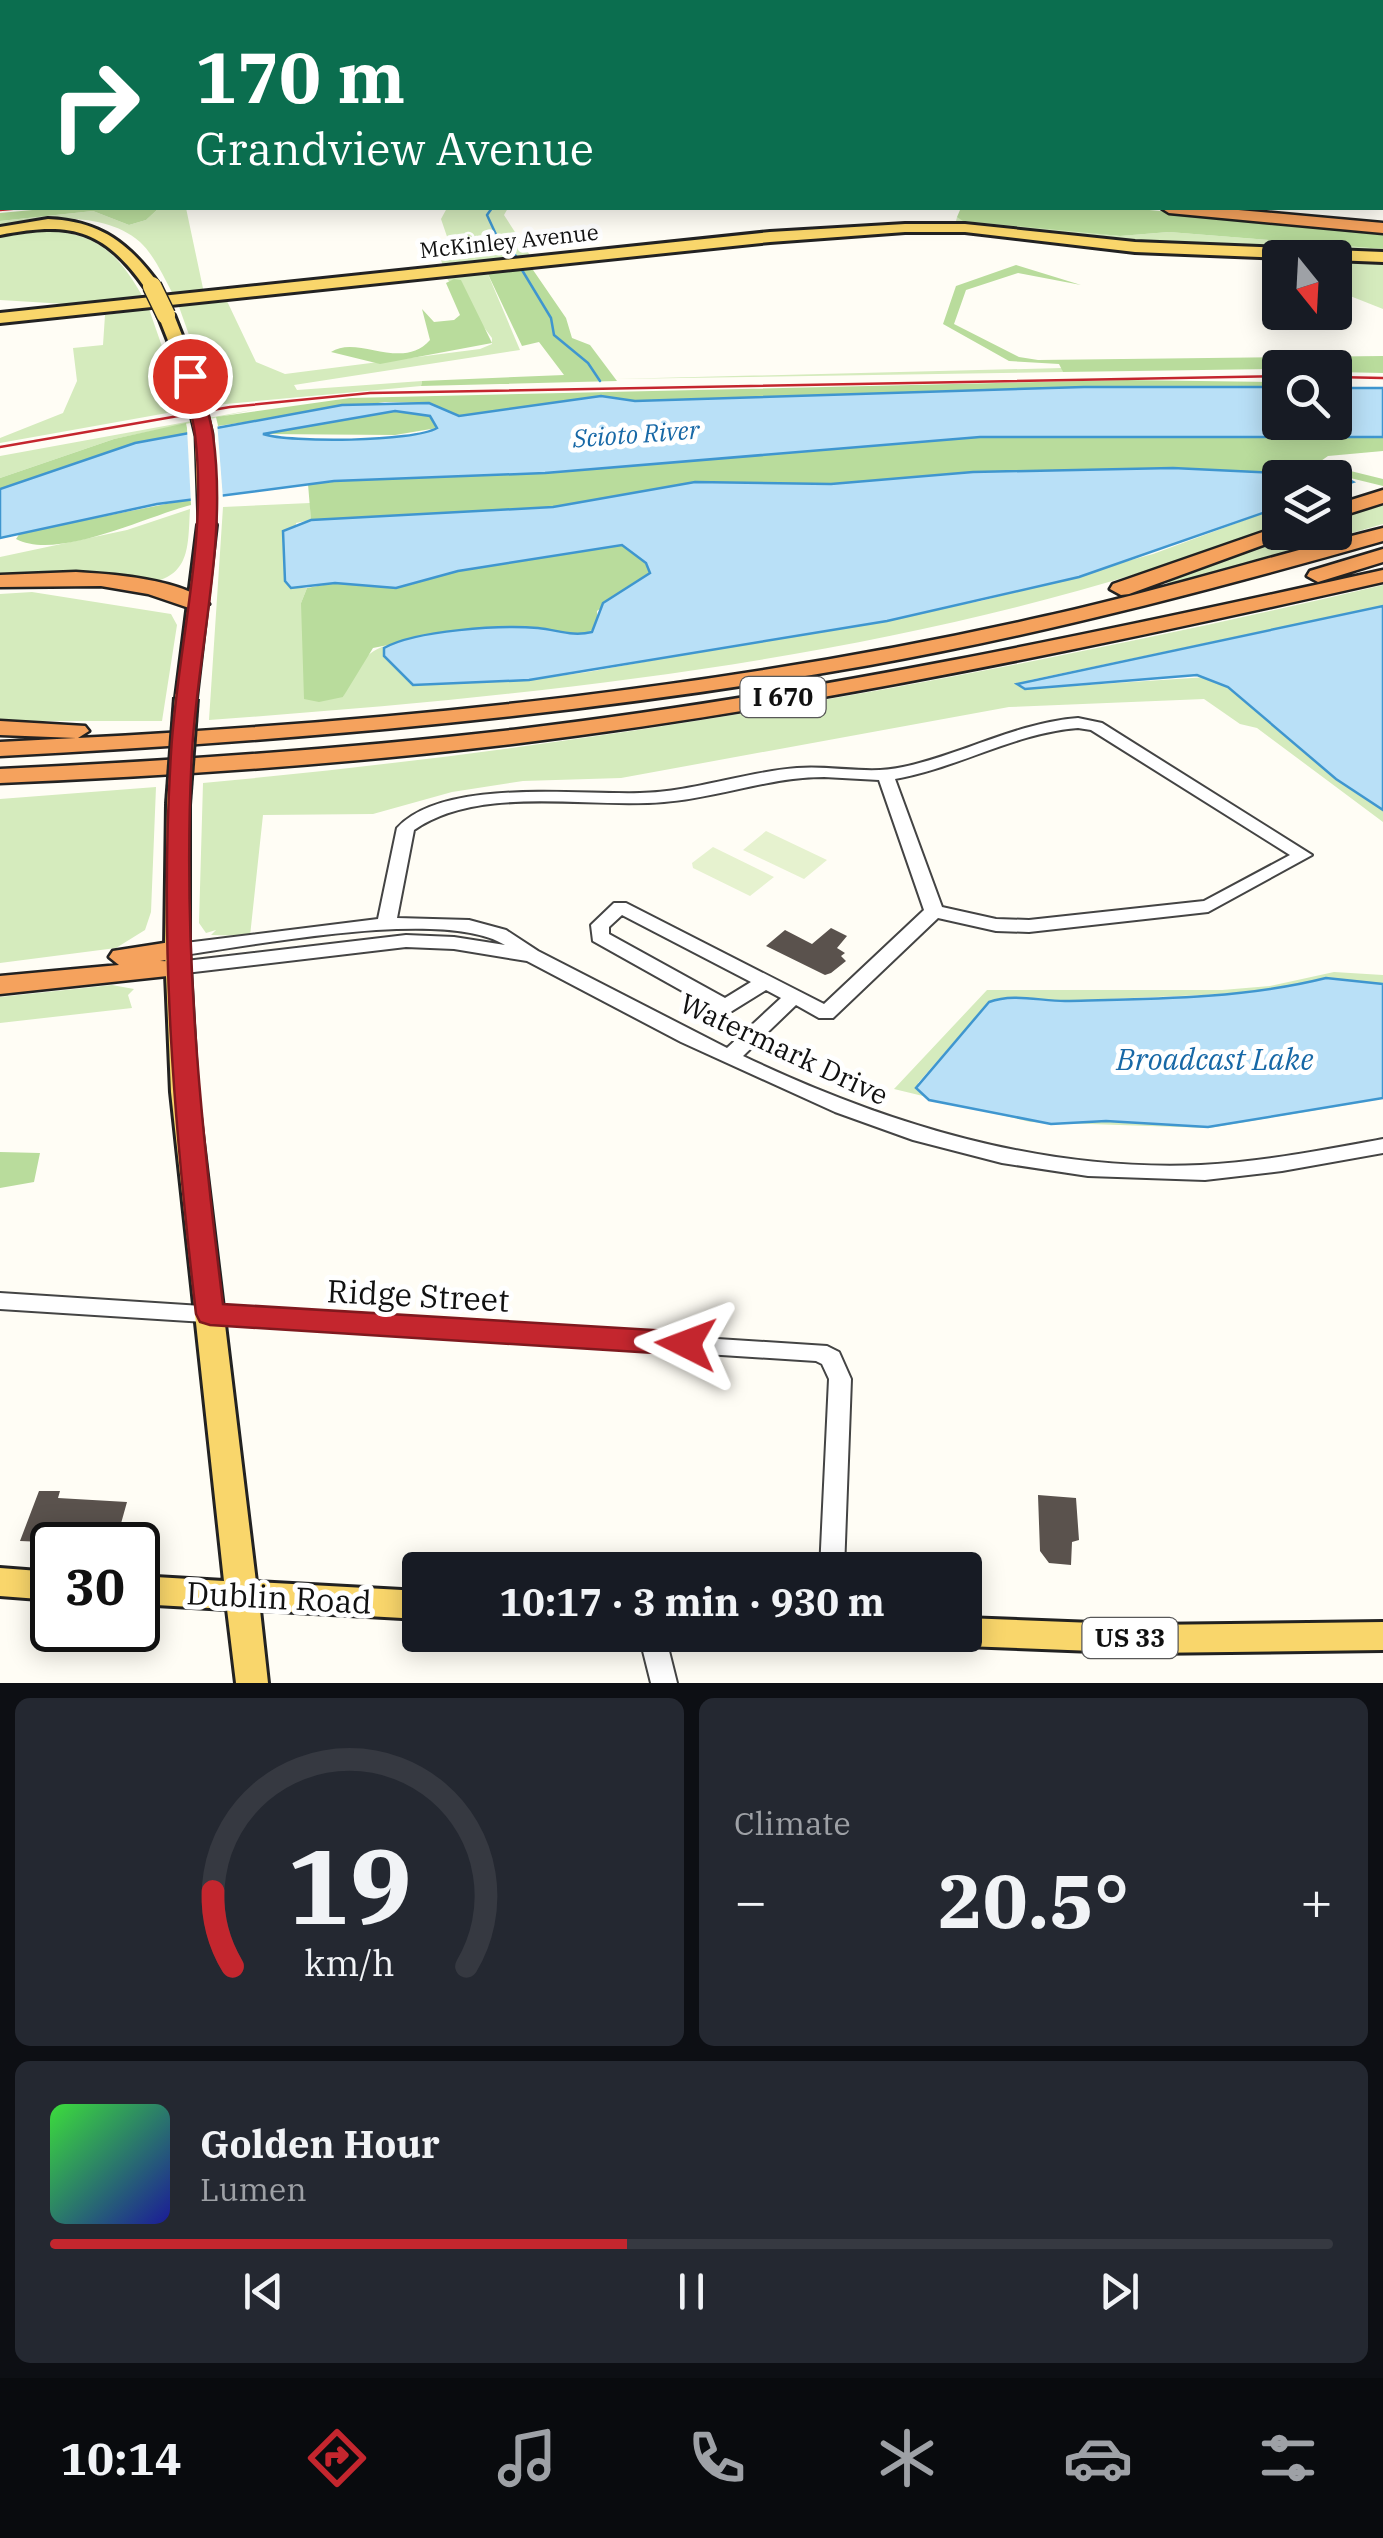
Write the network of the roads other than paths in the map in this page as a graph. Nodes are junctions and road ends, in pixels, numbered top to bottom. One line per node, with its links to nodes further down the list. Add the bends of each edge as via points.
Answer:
1 (1196, 210): 3 (highway)
2 (1252, 210): 3 (highway)
3 (1383, 224)
4 (0, 231): 17 (main road, bridge, via 48,226 103,233 128,250 152,286 190,376 204,435 207,525)
5 (1383, 257): 7 (main road, McKinley Avenue, via 908,228 770,236)
6 (0, 302): 7 (main road)
7 (104, 307): 8 (main road, McKinley Avenue)
8 (0, 318)
9 (1383, 496): 10 (highway)
10 (1352, 506)
11 (1383, 534): 19 (highway, I 670, via 1125,605)
12 (1262, 539): 19 (highway, via 1140,584)
13 (1383, 556): 18 (highway, I 670)
14 (1383, 576): 18 (highway)
15 (0, 580): 17 (highway, via 88,580 168,590)
16 (0, 588): 17 (highway, via 71,588)
17 (198, 604): 30 (main road, bridge, via 178,804)
18 (1180, 620): 23 (highway, I 670, via 697,711)
19 (790, 672): 21 (highway, I 670)
20 (0, 728): 21 (highway)
21 (262, 736): 22 (highway, I 670)
22 (0, 749)
23 (190, 769): 24 (highway, I 670); 26 (highway)
24 (0, 776)
25 (886, 777): 27 (street); 27 (street, via 1018,734 1089,724 1303,855 1208,906 1030,926); 28 (street, via 808,772 669,797 554,796 430,811 406,828)
26 (0, 792)
27 (934, 911): 34 (street, via 826,1013)
28 (386, 925): 29 (street, Watermark Drive, via 482,929); 30 (street, Watermark Drive)
29 (531, 956): 30 (street, Watermark Drive, via 406,940); 35 (street, Watermark Drive)
30 (177, 959): 31 (highway); 33 (highway); 38 (main road, via 184,1092)
31 (0, 971)
32 (764, 983): 32 (street, via 620,906 600,925 600,937 726,1006); 34 (street)
33 (0, 986)
34 (792, 998): 35 (street)
35 (730, 1057): 36 (street, Watermark Drive, via 797,1090 947,1146 1067,1167 1228,1170)
36 (1383, 1146)
37 (0, 1302): 38 (street, Ridge Street)
38 (210, 1314): 39 (street, Ridge Street, via 806,1351 831,1358 840,1379); 43 (main road)
39 (833, 1552)
40 (0, 1582): 41 (main road)
41 (30, 1584)
42 (160, 1591): 43 (main road, Dublin Road)
43 (242, 1596): 44 (main road, Dublin Road); 48 (main road)
44 (402, 1604)
45 (982, 1633): 46 (main road, US 33)
46 (1383, 1636)
47 (656, 1652): 49 (street)
48 (252, 1683)
49 (664, 1683)

